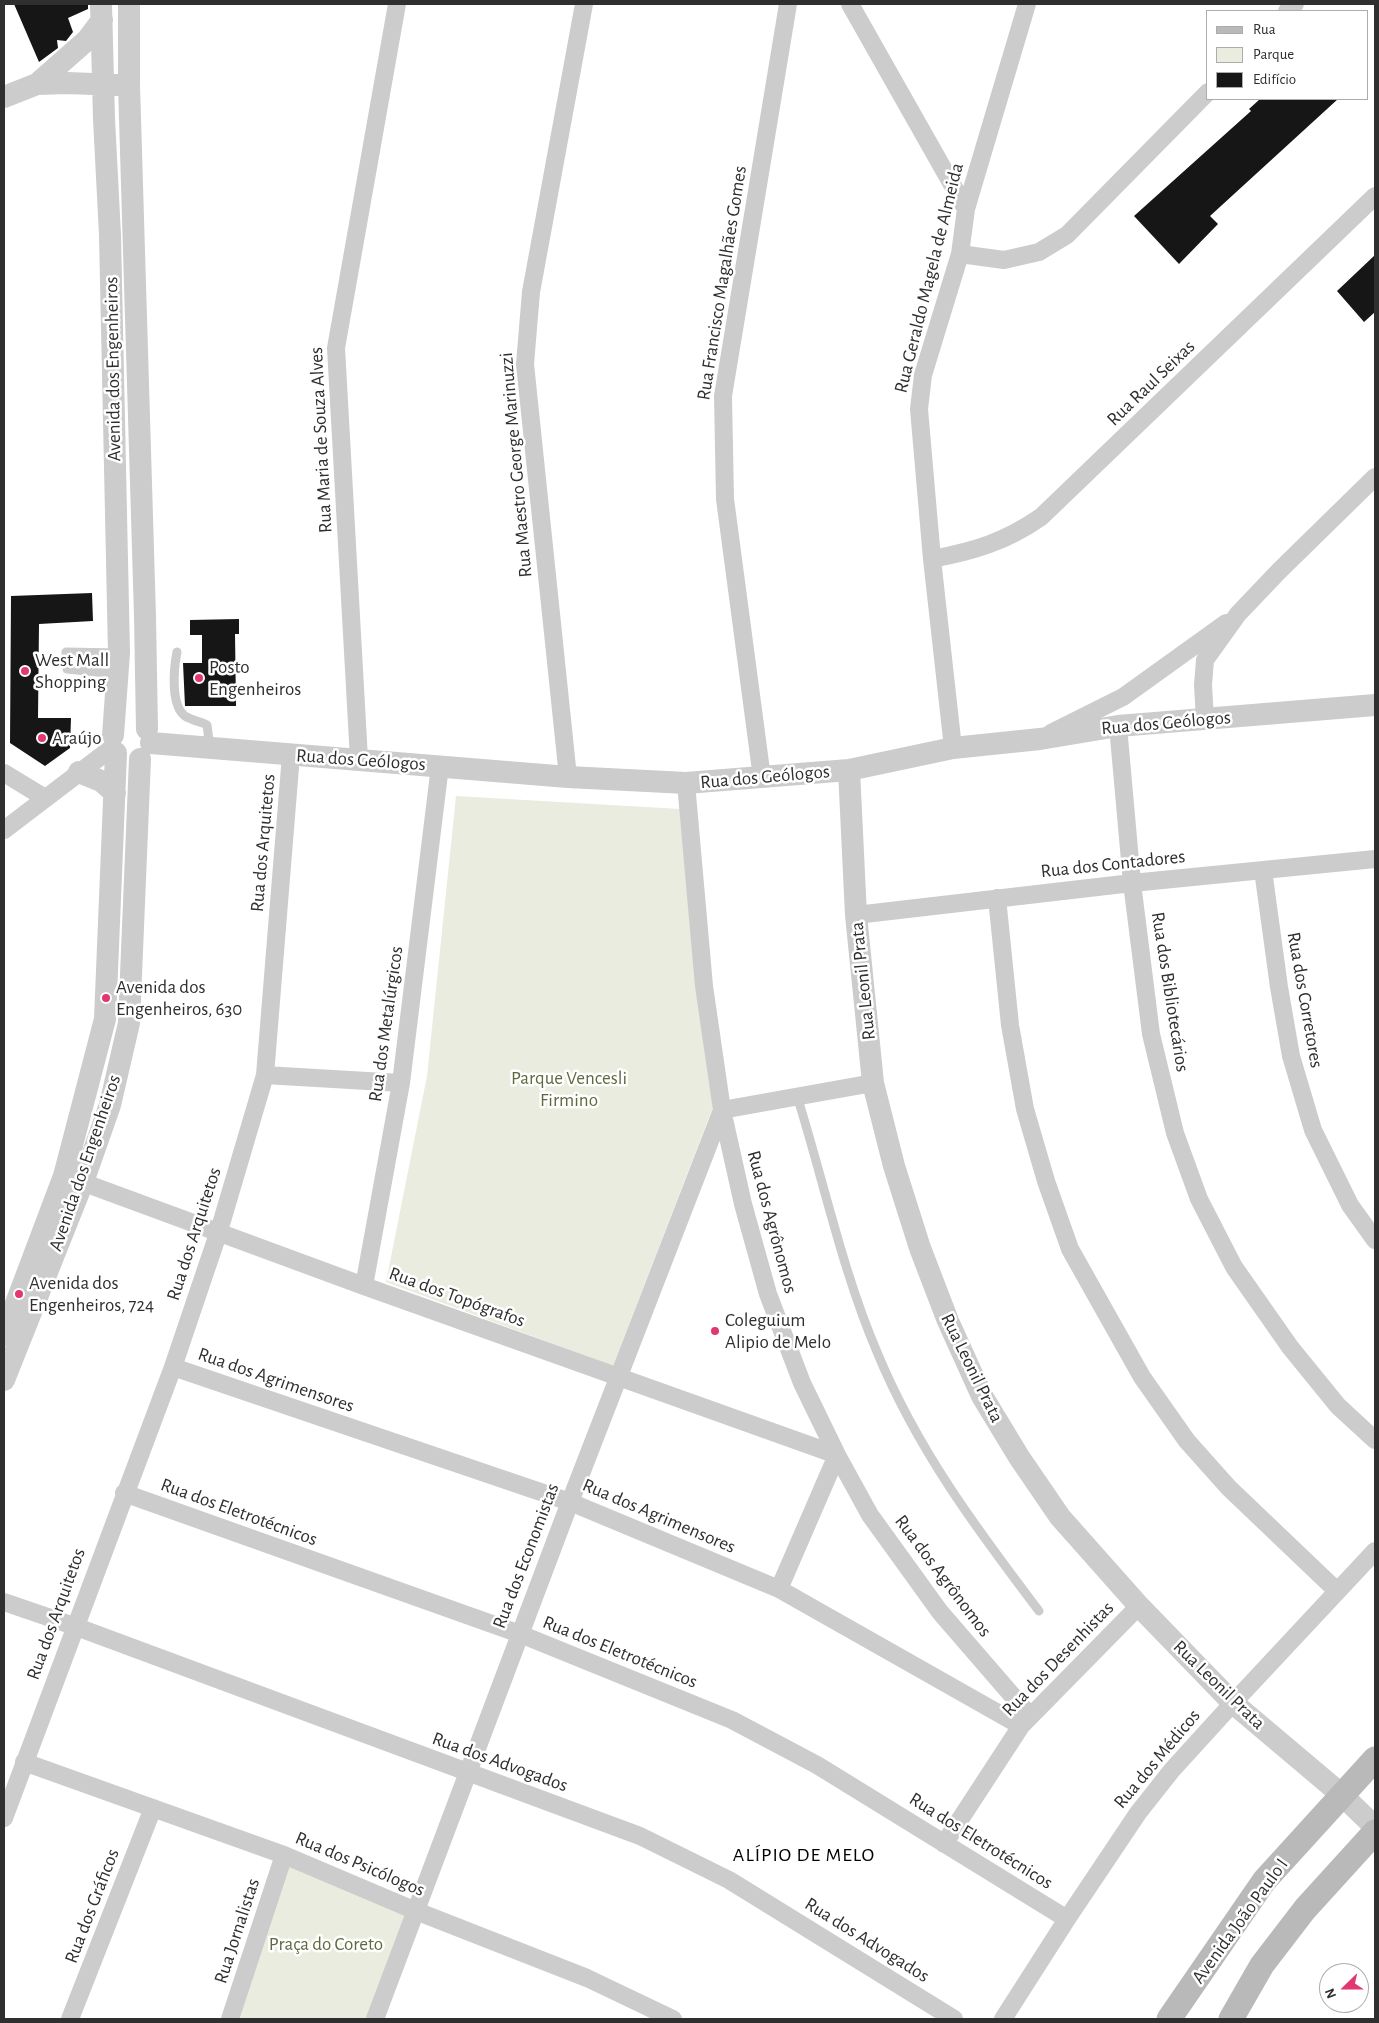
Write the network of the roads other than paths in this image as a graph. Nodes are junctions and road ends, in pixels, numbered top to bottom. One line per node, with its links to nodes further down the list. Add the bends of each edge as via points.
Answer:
1 (129, 4): 9 (street, Avenida dos Engenheiros)
2 (397, 4): 32 (street, Rua Maria de Souza Alves, via 336,348)
3 (584, 4): 37 (street, Rua Maestro George Marinuzzi, via 530,292 525,364)
4 (788, 4): 38 (street, Rua Francisco Magalhães Gomes, via 723,396 725,499)
5 (850, 4): 14 (street)
6 (1027, 4): 14 (street, Rua Geraldo Magela de Almeida)
7 (102, 12): 8 (street, via 87,40); 10 (street, Avenida dos Engenheiros)
8 (37, 84): 10 (street); 12 (street)
9 (129, 84): 10 (street); 19 (street, Avenida dos Engenheiros)
10 (103, 85): 20 (street, Avenida dos Engenheiros, via 110,235)
11 (1206, 94): 15 (street, via 1067,235 1039,252 1004,260)
12 (4, 98)
13 (1375, 196): 17 (street, Rua Raul Seixas, via 1041,517 994,544)
14 (966, 209): 15 (street, Rua Geraldo Magela de Almeida)
15 (960, 254): 17 (street, Rua Geraldo Magela de Almeida, via 923,375 919,409)
16 (1375, 477): 18 (street)
17 (932, 559): 30 (street, Rua Geraldo Magela de Almeida)
18 (1238, 614): 24 (street, via 1205,660); 26 (street, via 1123,697)
19 (145, 616): 20 (street); 27 (street, Avenida dos Engenheiros)
20 (118, 618): 22 (street, Avenida dos Engenheiros)
21 (177, 652): 29 (lane, via 174,671 176,697 186,717 207,725)
22 (118, 664): 22 (lane, via 66,652 67,669); 28 (street, Avenida dos Engenheiros)
23 (1375, 706): 24 (street, Rua dos Geólogos)
24 (1205, 719): 25 (street, Rua dos Geólogos)
25 (1118, 726): 26 (street, Rua dos Geólogos); 45 (street, Rua dos Bibliotecários)
26 (1040, 738): 30 (street, Rua dos Geólogos)
27 (146, 744): 28 (street, via 130,761); 28 (street, via 138,723 126,723 120,725); 29 (street, Rua dos Geólogos); 53 (street, Avenida dos Engenheiros, via 129,1023 110,1105)
28 (114, 745): 35 (street); 40 (street, Avenida dos Engenheiros)
29 (210, 748): 31 (street, Rua dos Geólogos)
30 (953, 748): 34 (street, Rua dos Geólogos)
31 (291, 755): 32 (street, Rua dos Geólogos); 48 (street, Rua dos Arquitetos)
32 (360, 758): 33 (street, Rua dos Geólogos)
33 (440, 766): 37 (street, Rua dos Geólogos); 49 (street, Rua dos Metalúrgicos)
34 (849, 770): 38 (street, Rua dos Geólogos); 47 (street, Rua Leonil Prata)
35 (79, 772): 40 (street); 41 (street)
36 (4, 773): 41 (street)
37 (568, 777): 39 (street, Rua dos Geólogos)
38 (762, 778): 39 (street, Rua dos Geólogos)
39 (686, 783): 52 (street, Rua dos Agrônomos, via 704,986)
40 (115, 793): 53 (street, Avenida dos Engenheiros, via 105,1019)
41 (45, 798): 42 (street)
42 (4, 830)
43 (1375, 859): 44 (street, Rua dos Contadores)
44 (1263, 870): 45 (street, Rua dos Contadores); 55 (street, Rua dos Corretores, via 1278,987 1291,1056 1313,1130 1350,1205)
45 (1132, 883): 46 (street, Rua dos Contadores); 61 (street, Rua dos Bibliotecários, via 1151,1034 1175,1133 1199,1198 1234,1267 1290,1347 1338,1406)
46 (997, 898): 47 (street, Rua dos Contadores); 67 (street, via 1010,1025 1025,1110 1070,1249 1142,1377 1187,1441 1229,1488)
47 (856, 915): 50 (street, Rua Leonil Prata)
48 (266, 1075): 49 (street); 54 (street, Rua dos Arquitetos)
49 (401, 1083): 56 (street, Rua dos Metalúrgicos)
50 (873, 1083): 51 (street); 69 (street, Rua Leonil Prata, via 894,1166 920,1248 982,1396 1018,1457 1060,1517)
51 (797, 1096): 52 (street); 70 (lane, via 848,1275 877,1353 912,1427 948,1488)
52 (722, 1110): 59 (street, Rua dos Economistas); 62 (street, Rua dos Agrônomos, via 742,1204 768,1294 802,1383)
53 (74, 1179): 54 (street, Rua dos Topógrafos); 57 (street, Avenida dos Engenheiros); 60 (street, Avenida dos Engenheiros)
54 (219, 1231): 56 (street, Rua dos Topógrafos); 58 (street, Rua dos Arquitetos)
55 (1375, 1240)
56 (364, 1286): 59 (street, Rua dos Topógrafos)
57 (4, 1336)
58 (172, 1367): 63 (street, Rua dos Arquitetos); 64 (street, Rua dos Agrimensores)
59 (618, 1376): 62 (street, Rua dos Topógrafos); 64 (street, Rua dos Economistas)
60 (4, 1380)
61 (1375, 1440)
62 (837, 1455): 66 (street); 74 (street, Rua dos Agrônomos, via 870,1515)
63 (124, 1493): 71 (street, Rua dos Arquitetos); 72 (street, Rua dos Eletrotécnicos)
64 (570, 1502): 66 (street, Rua dos Agrimensores); 72 (street, Rua dos Economistas)
65 (1375, 1551): 67 (street, Rua dos Médicos)
66 (779, 1589): 74 (street, Rua dos Agrimensores)
67 (1337, 1591): 73 (street, Rua dos Médicos)
68 (4, 1602): 71 (street, Rua dos Advogados)
69 (1140, 1606): 73 (street, Rua Leonil Prata); 74 (street, Rua dos Desenhistas)
70 (1039, 1611)
71 (74, 1626): 76 (street, Rua dos Arquitetos); 77 (street, Rua dos Advogados)
72 (520, 1634): 77 (street, Rua dos Economistas); 83 (street, Rua dos Eletrotécnicos, via 732,1720 817,1765)
73 (1233, 1703): 78 (street, Rua Leonil Prata); 86 (street, Rua dos Médicos, via 1138,1812)
74 (1025, 1721): 83 (street, Rua dos Desenhistas)
75 (1375, 1759): 78 (main road, Avenida João Paulo I)
76 (24, 1762): 79 (street, Rua dos Psicólogos); 80 (street, Rua dos Arquitetos)
77 (468, 1772): 85 (street, Rua dos Economistas); 91 (street, Rua dos Advogados, via 640,1836 729,1880)
78 (1342, 1795): 81 (street, Rua Leonil Prata); 93 (main road, Avenida João Paulo I, via 1264,1882)
79 (153, 1808): 84 (street, Rua dos Psicólogos); 87 (street, Rua dos Gráficos)
80 (4, 1818)
81 (1375, 1827)
82 (1375, 1832): 94 (main road, via 1305,1909 1262,1966)
83 (944, 1844): 86 (street, Rua dos Eletrotécnicos)
84 (284, 1855): 85 (street, Rua dos Psicólogos); 88 (street, Rua Jornalistas)
85 (416, 1911): 89 (street, Rua dos Economistas); 90 (street, Rua dos Psicólogos, via 587,1978)
86 (1067, 1919): 92 (street, Rua dos Médicos)
87 (70, 2019)
88 (230, 2019)
89 (375, 2019)
90 (673, 2019)
91 (954, 2019)
92 (1003, 2019)
93 (1170, 2019)
94 (1231, 2019)

